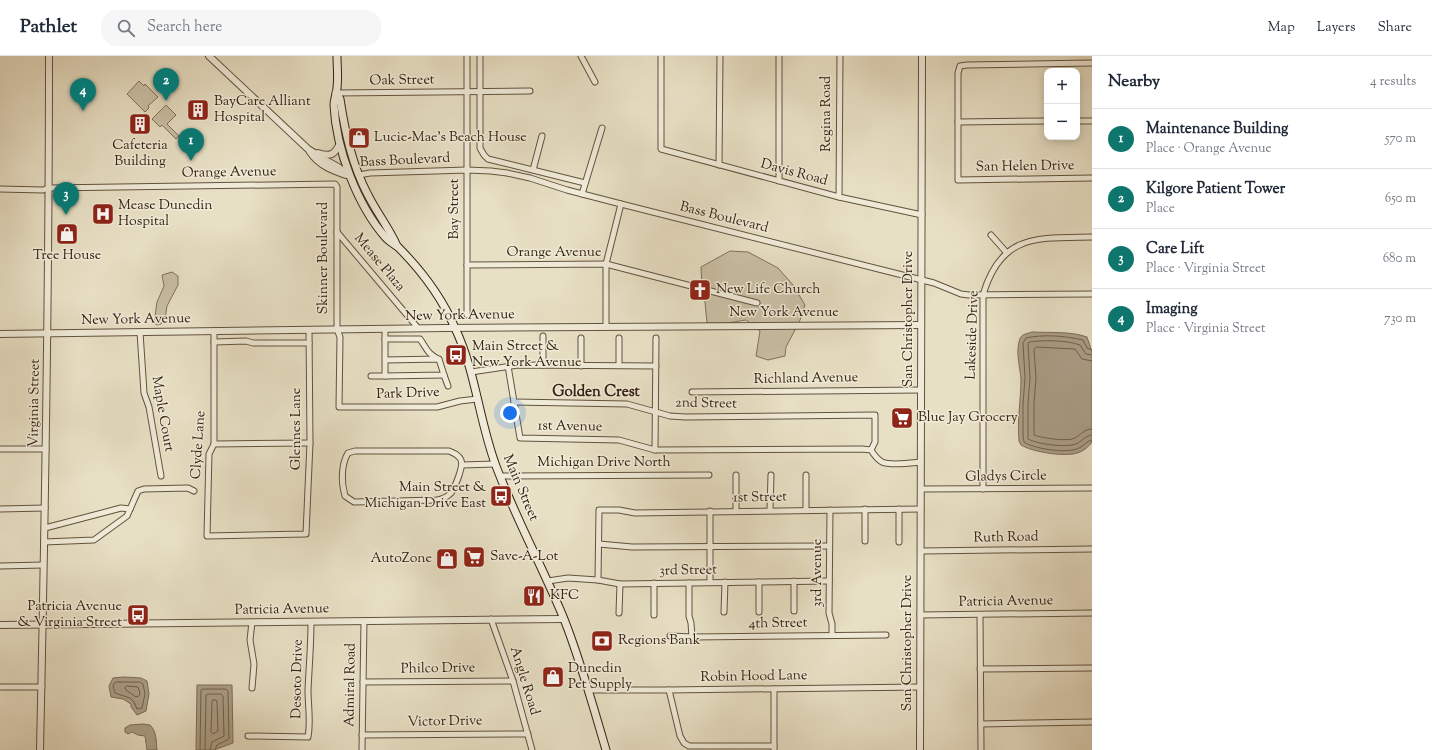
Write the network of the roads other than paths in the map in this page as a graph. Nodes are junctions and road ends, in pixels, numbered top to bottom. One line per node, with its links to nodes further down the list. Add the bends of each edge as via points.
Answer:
1 (49, 56): 35 (street, Virginia Street)
2 (209, 56): 25 (street)
3 (337, 56): 17 (main road)
4 (467, 56): 16 (street, Bay Street)
5 (480, 56): 14 (street)
6 (581, 56): 13 (street)
7 (661, 56): 26 (street, Davis Road, via 661,149)
8 (720, 56): 26 (street)
9 (779, 56): 32 (street)
10 (840, 56): 38 (street, Regina Road)
11 (922, 56): 40 (street, San Christopher Drive)
12 (1092, 63): 21 (street, via 960,66)
13 (596, 82)
14 (480, 91): 15 (street, Oak Street); 16 (street, Oak Street); 28 (street, via 480,148 484,155 488,159)
15 (530, 91)
16 (467, 92): 17 (street, Oak Street); 27 (street, Bay Street)
17 (336, 94): 24 (main road, via 334,102); 29 (main road, via 340,99 347,138)
18 (1044, 121): 21 (street)
19 (1080, 121): 20 (street)
20 (1092, 121)
21 (958, 122): 31 (street, San Helen Drive, via 958,180)
22 (602, 128): 33 (street)
23 (542, 136): 28 (street)
24 (340, 143): 25 (street, via 335,153 326,156); 30 (main road)
25 (308, 148): 30 (street)
26 (718, 165): 32 (street, Davis Road)
27 (467, 170): 29 (street, Bass Boulevard); 37 (street, Bass Boulevard, via 507,173); 47 (street, Bay Street)
28 (533, 170): 33 (street)
29 (359, 175): 30 (street, Bass Boulevard); 44 (main road, Main Street)
30 (350, 176): 44 (main road, Main Street, via 358,195 379,228 387,239)
31 (1092, 178)
32 (779, 181): 38 (street, Davis Road)
33 (585, 183): 37 (street)
34 (337, 187): 35 (street, Orange Avenue, via 334,184); 41 (street, Skinner Boulevard)
35 (49, 188): 36 (street, Orange Avenue); 63 (street, Virginia Street)
36 (0, 190)
37 (582, 194): 39 (street, Bass Boulevard)
38 (839, 197): 40 (street, Davis Road)
39 (621, 204): 46 (street); 48 (street, Bass Boulevard)
40 (922, 215): 48 (street, San Christopher Drive)
41 (337, 232): 55 (street, Mease Plaza); 57 (street, Skinner Boulevard)
42 (991, 235): 45 (street)
43 (1092, 237): 45 (street, Lakeside Drive, via 1036,239 1025,242)
44 (397, 246): 56 (main road, Main Street, via 425,278)
45 (1007, 253): 50 (street, Lakeside Drive, via 992,271)
46 (606, 264): 47 (street, Orange Avenue); 51 (street, Orange Avenue); 54 (street)
47 (467, 265): 52 (street, Bay Street)
48 (922, 281): 50 (street, Bass Boulevard, via 961,294); 53 (street, San Christopher Drive)
49 (1092, 294): 50 (street, Bass Boulevard)
50 (984, 295): 106 (street, Lakeside Drive)
51 (757, 303)
52 (468, 315)
53 (921, 325): 54 (street, New York Avenue); 83 (street, San Christopher Drive)
54 (606, 326): 56 (street, New York Avenue)
55 (418, 328): 56 (street, New York Avenue); 58 (street, New York Avenue)
56 (455, 328): 78 (main road, Main Street)
57 (337, 329): 58 (street, New York Avenue); 59 (street, New York Avenue); 87 (street, Skinner Boulevard, via 340,336)
58 (385, 329): 68 (street)
59 (309, 330): 60 (street, New York Avenue); 70 (street, Glennes Lane)
60 (214, 331): 61 (street, New York Avenue); 69 (street, Clyde Lane)
61 (140, 332): 63 (street, New York Avenue); 102 (street, Maple Court, via 144,393)
62 (0, 334): 63 (street, New York Avenue)
63 (48, 334): 92 (street, Virginia Street)
64 (543, 336): 73 (street)
65 (581, 338): 75 (street)
66 (619, 338): 76 (street)
67 (656, 338): 77 (street)
68 (385, 340): 71 (street, via 420,339 425,349); 72 (street)
69 (214, 342): 70 (street); 90 (street, Clyde Lane)
70 (309, 343): 89 (street, Glennes Lane)
71 (439, 359): 72 (street); 79 (street)
72 (385, 360): 81 (street)
73 (543, 365): 74 (street); 75 (street)
74 (508, 366): 78 (street); 86 (street, 1st Avenue)
75 (581, 366): 76 (street)
76 (619, 366): 77 (street)
77 (656, 366): 88 (street)
78 (471, 372): 85 (main road, Main Street)
79 (444, 375): 81 (street); 82 (street)
80 (371, 376): 81 (street)
81 (385, 376)
82 (448, 386)
83 (920, 390): 84 (street, Richland Avenue); 95 (street, San Christopher Drive)
84 (692, 392)
85 (477, 399): 87 (street, Park Drive, via 436,407); 97 (main road, Main Street)
86 (514, 402): 88 (street, 2nd Street, via 627,404); 93 (street, 1st Avenue, via 520,438 619,440)
87 (339, 407)
88 (655, 411): 93 (street); 94 (street, 2nd Street, via 670,416 875,415 875,442)
89 (310, 443): 90 (street); 120 (street, Glennes Lane, via 306,534)
90 (214, 444): 120 (street, Clyde Lane, via 209,454)
91 (0, 449): 92 (street)
92 (46, 449): 108 (street, Virginia Street)
93 (655, 450): 94 (street)
94 (871, 450): 95 (street, via 882,462)
95 (921, 462): 105 (street, San Christopher Drive)
96 (462, 464): 96 (street, via 457,454 449,451 355,451 348,453 345,458 343,489 345,496 354,502 438,500 445,498 454,488); 97 (street)
97 (495, 464): 103 (main road, Main Street)
98 (709, 475): 103 (street, Michigan Drive North)
99 (736, 475): 118 (street)
100 (771, 475): 114 (street)
101 (806, 475): 115 (street)
102 (161, 476)
103 (500, 476): 132 (main road, Main Street)
104 (1092, 488): 106 (street, Gladys Circle)
105 (921, 489): 106 (street, Gladys Circle); 113 (street, San Christopher Drive)
106 (983, 489)
107 (194, 491): 110 (street, via 188,488 144,489 138,491)
108 (45, 508): 109 (street); 119 (street, Virginia Street)
109 (0, 509)
110 (130, 509): 119 (street, via 121,508); 122 (street, via 127,516 94,540)
111 (865, 509): 112 (street, 1st Street); 116 (street, 1st Street); 121 (street)
112 (899, 509): 113 (street, 1st Street); 123 (street)
113 (921, 509): 128 (street, San Christopher Drive)
114 (770, 510): 115 (street, 1st Street); 118 (street, 1st Street)
115 (806, 510): 116 (street, 1st Street)
116 (830, 510): 125 (street, 3rd Avenue)
117 (710, 511): 118 (street, 1st Street); 124 (street, 1st Street, via 599,510); 126 (street)
118 (736, 511)
119 (45, 528): 122 (street, Virginia Street)
120 (207, 536)
121 (865, 541)
122 (44, 542): 129 (street, Virginia Street)
123 (899, 542)
124 (599, 544): 126 (street, via 632,547); 131 (street)
125 (829, 546): 126 (street); 133 (street, 3rd Avenue)
126 (710, 547): 134 (street)
127 (1092, 549): 128 (street, Ruth Road)
128 (921, 551): 147 (street, San Christopher Drive)
129 (43, 565): 130 (street); 155 (street, Virginia Street)
130 (0, 566)
131 (598, 580): 132 (street, 3rd Street, via 568,578); 140 (street, 3rd Street)
132 (548, 581): 150 (main road, Main Street)
133 (829, 581): 137 (street, 3rd Street); 156 (street, 3rd Avenue)
134 (710, 582): 135 (street, 3rd Street); 139 (street, 3rd Street)
135 (725, 582): 136 (street, 3rd Street); 141 (street)
136 (759, 582): 137 (street, 3rd Street); 142 (street)
137 (794, 582): 143 (street)
138 (654, 583): 139 (street, 3rd Street); 140 (street, 3rd Street); 146 (street)
139 (689, 583): 159 (street)
140 (620, 584): 144 (street)
141 (724, 612)
142 (759, 612)
143 (794, 612)
144 (619, 613)
145 (1092, 613): 148 (street, Patricia Avenue)
146 (654, 615)
147 (920, 615): 148 (street, Patricia Avenue); 165 (street, San Christopher Drive)
148 (980, 615): 161 (street)
149 (492, 619): 150 (street, Patricia Avenue); 151 (street, Patricia Avenue); 162 (street, Angle Road)
150 (564, 619): 169 (main road, Main Street)
151 (364, 621): 153 (street, Patricia Avenue); 163 (street, Admiral Road)
152 (252, 622): 153 (street, Patricia Avenue); 155 (street, Patricia Avenue); 167 (street)
153 (311, 622): 175 (street, Desoto Drive, via 308,737)
154 (0, 625): 155 (street, Patricia Avenue)
155 (42, 625): 164 (street, Virginia Street)
156 (832, 635): 157 (street, 4th Street); 159 (street, 4th Street)
157 (886, 635)
158 (670, 636): 159 (street, 4th Street)
159 (692, 637)
160 (1092, 668): 161 (street)
161 (980, 669): 172 (street)
162 (513, 680): 163 (street, Philco Drive); 173 (street, Angle Road)
163 (363, 682): 174 (street, Admiral Road)
164 (42, 687): 166 (street); 177 (street, Virginia Street)
165 (920, 687): 168 (street, Robin Hood Lane); 181 (street, San Christopher Drive)
166 (0, 688)
167 (252, 688)
168 (774, 689): 170 (street, Robin Hood Lane); 176 (street)
169 (588, 690): 170 (street, Robin Hood Lane); 180 (main road, Main Street)
170 (669, 690): 176 (street, via 680,736 689,746)
171 (1092, 722): 172 (street)
172 (981, 724): 182 (street)
173 (528, 734): 174 (street, Victor Drive); 179 (street, Angle Road)
174 (362, 735): 178 (street, Admiral Road)
175 (248, 736)
176 (774, 748)
177 (40, 750)
178 (362, 750)
179 (532, 750)
180 (606, 750)
181 (920, 750)
182 (981, 750)

